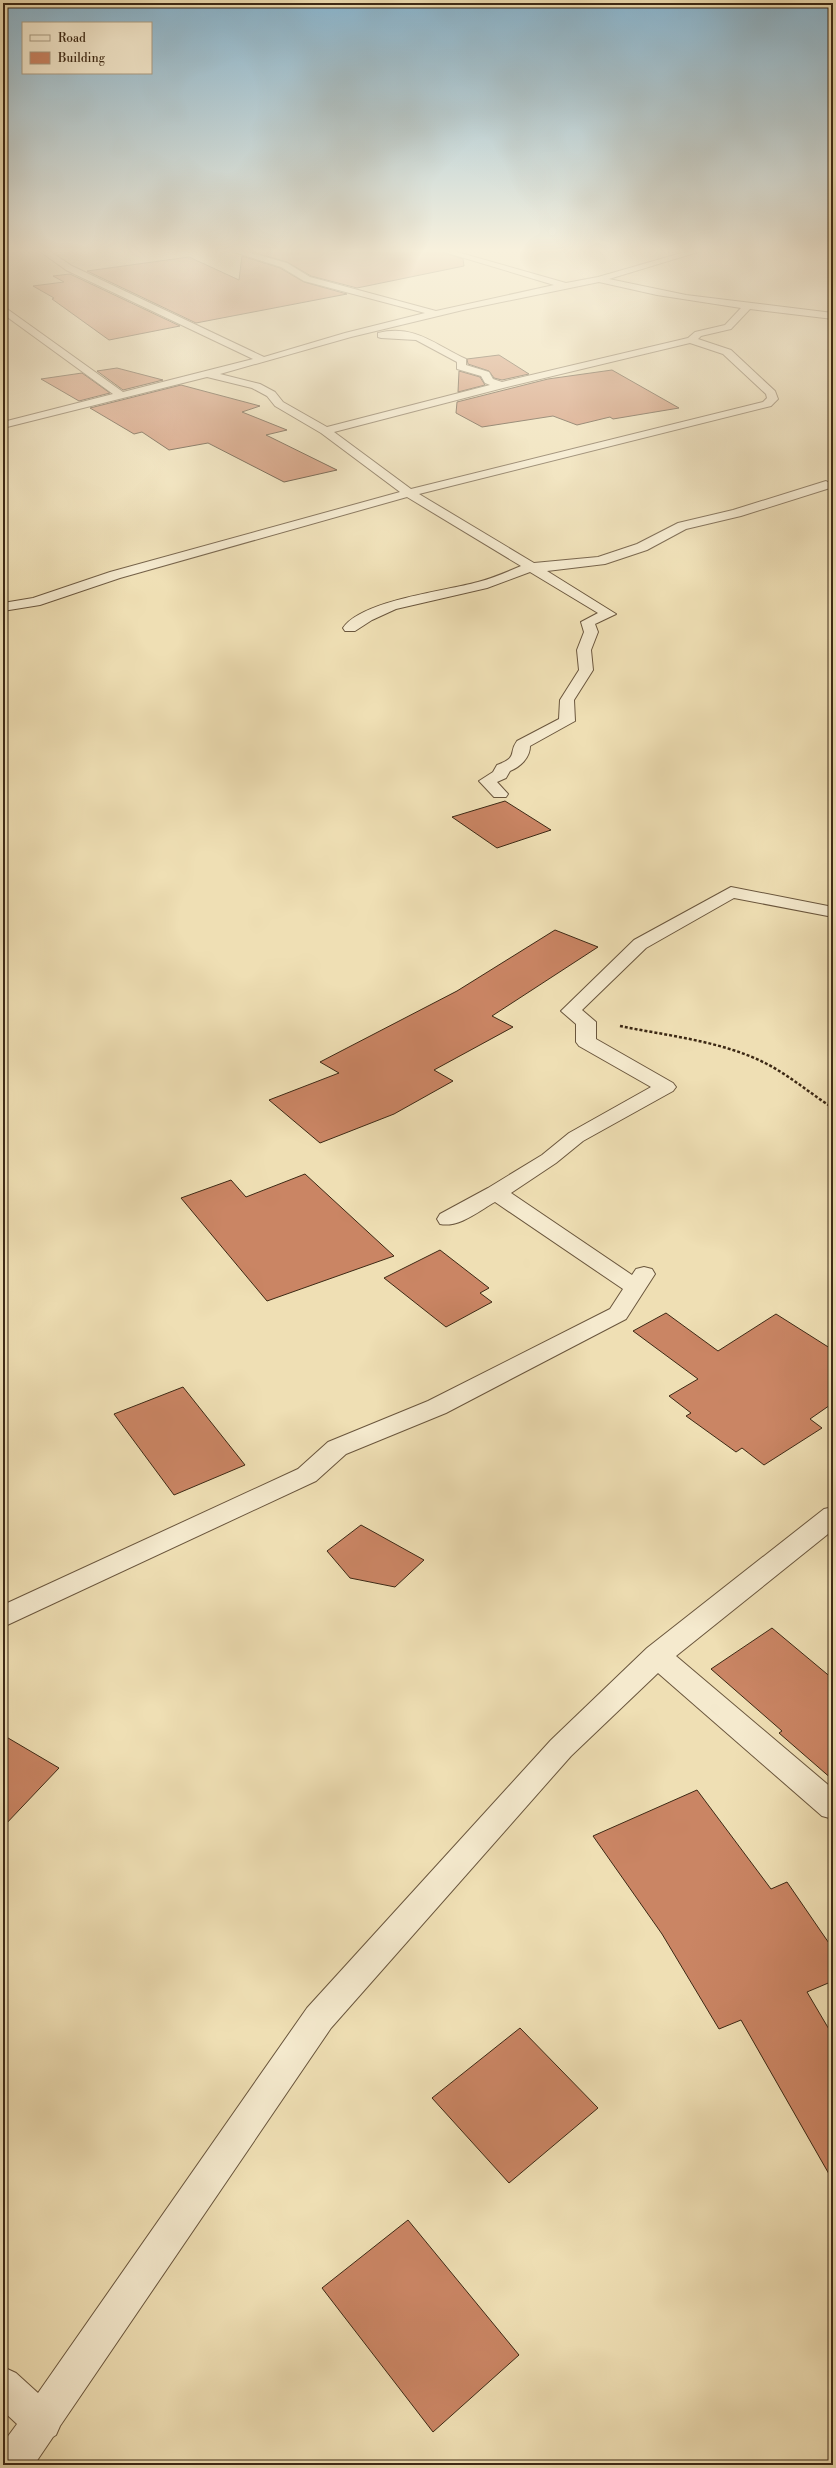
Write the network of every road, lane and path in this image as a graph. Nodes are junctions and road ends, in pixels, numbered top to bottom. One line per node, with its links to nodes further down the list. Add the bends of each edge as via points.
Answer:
1 (83, 367): 8 (street)
2 (235, 367): 6 (street)
3 (462, 367): 7 (street, via 485,374 489,381)
4 (576, 367): 7 (street)
5 (744, 367): 12 (street, via 771,392 773,399 767,404)
6 (208, 374): 8 (street); 10 (street, via 256,386 271,394 279,404)
7 (501, 385): 10 (street)
8 (122, 396): 9 (street)
9 (3, 424)
10 (325, 431): 12 (street)
11 (826, 485): 13 (street, via 736,513 682,526 619,556 594,562)
12 (409, 493): 13 (street); 14 (street, via 115,575 35,602)
13 (532, 567): 15 (street, via 482,585 392,606); 16 (street, via 608,614 588,622 591,632 584,650 586,670 567,700 567,721 522,744 522,751 514,764 503,768 500,775 487,781)
14 (3, 607)
15 (350, 628)
16 (500, 794)
17 (833, 912): 18 (street, via 732,892 640,944 570,1011)
18 (586, 1022): 19 (path, via 701,1042 757,1060 792,1079); 20 (street, via 586,1042 666,1087 576,1137 549,1159)
19 (833, 1108)
20 (496, 1193): 21 (street); 23 (street, via 640,1280 618,1314 437,1407 337,1448 306,1475)
21 (448, 1219)
22 (833, 1516): 24 (street)
23 (3, 1617)
24 (657, 1656): 25 (street); 27 (street, via 543,1767 318,2018)
25 (833, 1807)
26 (3, 2386): 27 (street)
27 (43, 2422): 28 (street)
28 (20, 2462)

